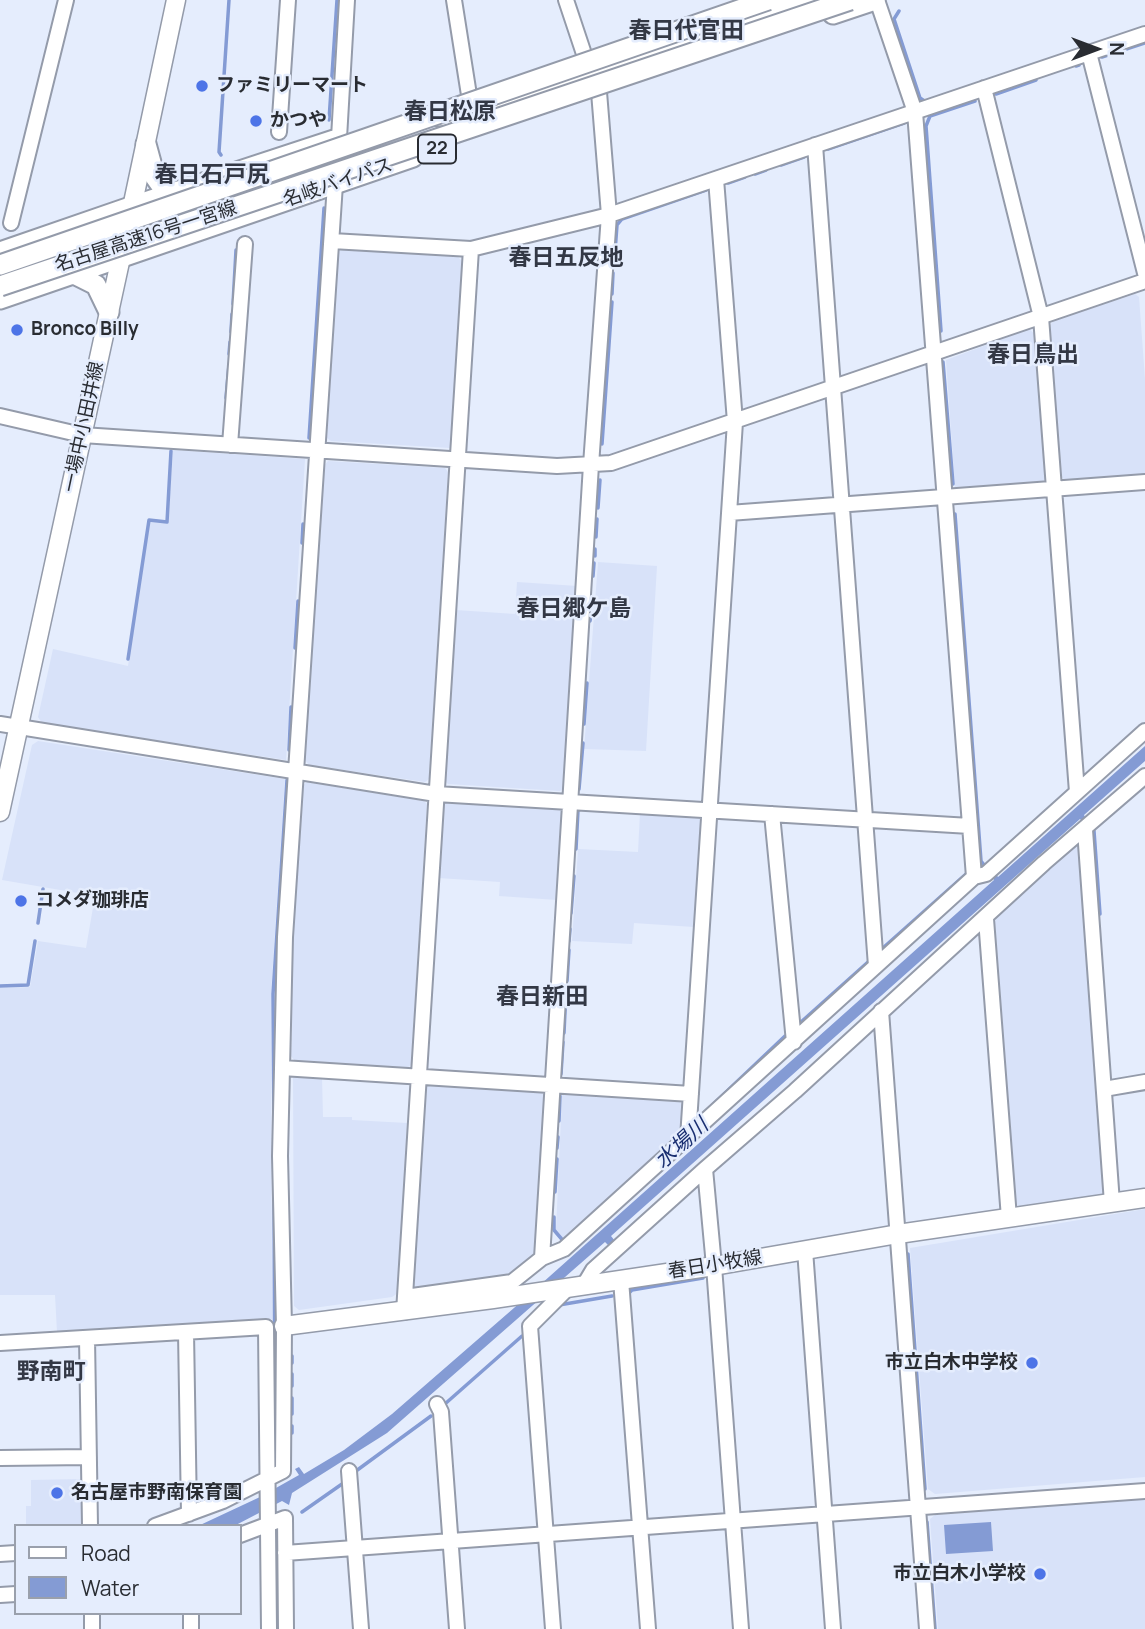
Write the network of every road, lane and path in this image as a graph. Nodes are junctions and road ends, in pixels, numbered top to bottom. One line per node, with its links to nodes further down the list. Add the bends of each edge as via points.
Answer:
1 (66, 0): 29 (street)
2 (176, 0): 22 (main road, 一場中小田井線)
3 (288, 0): 20 (street)
4 (346, 0): 21 (street)
5 (454, 0): 17 (street)
6 (566, 0): 14 (street)
7 (750, 0): 14 (highway, 22)
8 (768, 0): 35 (highway, 名古屋高速16号一宮線, bridge)
9 (806, 0): 19 (highway, via 465,115)
10 (849, 0): 39 (highway, 名古屋高速16号一宮線, bridge)
11 (876, 0): 16 (highway, 名岐バイパス / 22); 18 (street)
12 (1145, 34): 13 (street)
13 (1089, 53): 15 (street); 36 (street)
14 (585, 57): 17 (highway, 22)
15 (984, 88): 18 (street); 42 (street)
16 (599, 92): 25 (highway, 名岐バイパス / 22); 28 (street)
17 (469, 95): 19 (highway, 22)
18 (915, 111): 23 (street); 43 (street)
19 (400, 118): 21 (highway, 22)
20 (279, 132)
21 (340, 138): 26 (highway, 22)
22 (146, 144): 26 (highway, via 155,177); 27 (main road, 一場中小田井線)
23 (815, 145): 24 (street); 44 (street)
24 (716, 179): 28 (street); 46 (street)
25 (335, 184): 30 (street); 34 (highway, 名岐バイパス / 22)
26 (172, 193): 27 (highway, 22)
27 (133, 205): 33 (highway, 22); 34 (main road, 一場中小田井線)
28 (608, 215): 32 (street); 51 (street)
29 (12, 223)
30 (332, 241): 32 (street); 49 (street)
31 (245, 244): 48 (street)
32 (471, 249): 50 (street)
33 (0, 252)
34 (120, 258): 37 (highway, 名岐バイパス / 22); 41 (main road, 一場中小田井線)
35 (0, 265)
36 (1145, 273)
37 (75, 274): 40 (highway, 名岐バイパス / 22); 41 (highway, via 96,285)
38 (1145, 281): 42 (street)
39 (0, 286)
40 (0, 299)
41 (109, 312): 47 (main road, 一場中小田井線)
42 (1041, 317): 43 (street); 53 (street)
43 (933, 354): 44 (street); 54 (street)
44 (833, 389): 46 (street); 55 (street)
45 (0, 416): 47 (street)
46 (735, 422): 51 (street, via 611,463); 56 (street)
47 (82, 435): 48 (street); 58 (main road, 一場中小田井線)
48 (230, 445): 49 (street)
49 (318, 451): 50 (street); 60 (street)
50 (457, 460): 51 (street); 63 (street)
51 (591, 464): 64 (street)
52 (1145, 482): 53 (street)
53 (1054, 489): 54 (street); 62 (street)
54 (944, 497): 55 (street); 69 (street)
55 (842, 505): 56 (street); 68 (street)
56 (729, 513): 65 (street)
57 (0, 724): 58 (street)
58 (19, 726): 60 (street); 66 (main road, 一場中小田井線)
59 (1145, 731): 62 (street)
60 (296, 770): 63 (street); 76 (street)
61 (1145, 776): 70 (street)
62 (1077, 792): 71 (street, via 986,874)
63 (436, 794): 64 (street); 77 (street)
64 (570, 802): 65 (street); 79 (street)
65 (709, 810): 67 (street); 81 (street)
66 (0, 812)
67 (772, 814): 68 (street); 75 (street)
68 (865, 820): 69 (street); 73 (street)
69 (970, 826): 71 (street)
70 (1085, 830): 72 (street); 80 (street)
71 (974, 877): 73 (street)
72 (986, 919): 74 (street); 86 (street)
73 (876, 967): 75 (street)
74 (881, 1011): 83 (street); 87 (street)
75 (794, 1042): 82 (street)
76 (282, 1068): 77 (street); 94 (street)
77 (419, 1077): 79 (street); 93 (street)
78 (1145, 1082): 80 (street)
79 (552, 1085): 81 (street); 89 (street)
80 (1104, 1089): 85 (street)
81 (691, 1094): 82 (street)
82 (688, 1138): 89 (street, via 568,1245)
83 (705, 1169): 90 (street); 92 (street)
84 (1145, 1198): 85 (main road, 春日小牧線)
85 (1112, 1203): 86 (main road, 春日小牧線)
86 (1009, 1218): 87 (main road, 春日小牧線)
87 (898, 1234): 88 (main road, 春日小牧線); 104 (street)
88 (805, 1250): 90 (main road, 春日小牧線); 105 (street)
89 (541, 1258): 93 (street, via 512,1282)
90 (714, 1266): 91 (main road, 春日小牧線); 108 (street)
91 (621, 1280): 92 (main road, 春日小牧線); 111 (street)
92 (577, 1286): 93 (main road, 春日小牧線); 113 (street, via 530,1326)
93 (405, 1305): 94 (main road, 春日小牧線)
94 (284, 1326): 102 (street, via 283,1471)
95 (186, 1332): 96 (street); 102 (street, via 266,1327); 106 (street)
96 (87, 1338): 97 (street); 99 (street)
97 (1, 1347)
98 (437, 1405): 114 (street)
99 (89, 1457): 100 (street); 109 (street)
100 (0, 1458)
101 (349, 1471): 115 (street)
102 (268, 1483): 106 (street); 107 (street)
103 (1145, 1490): 104 (street)
104 (918, 1507): 105 (street); 125 (street)
105 (825, 1513): 108 (street); 124 (street)
106 (189, 1514): 110 (street)
107 (269, 1519): 112 (street); 116 (street, via 285,1518); 117 (street)
108 (732, 1520): 111 (street); 123 (street)
109 (90, 1524)
110 (161, 1524)
111 (641, 1527): 113 (street); 122 (street)
112 (242, 1534)
113 (546, 1534): 114 (street); 121 (street)
114 (450, 1541): 115 (street); 120 (street)
115 (355, 1548): 116 (street); 119 (street)
116 (285, 1553): 118 (street)
117 (269, 1629)
118 (286, 1629)
119 (361, 1629)
120 (457, 1629)
121 (553, 1629)
122 (648, 1629)
123 (741, 1629)
124 (833, 1629)
125 (927, 1629)

